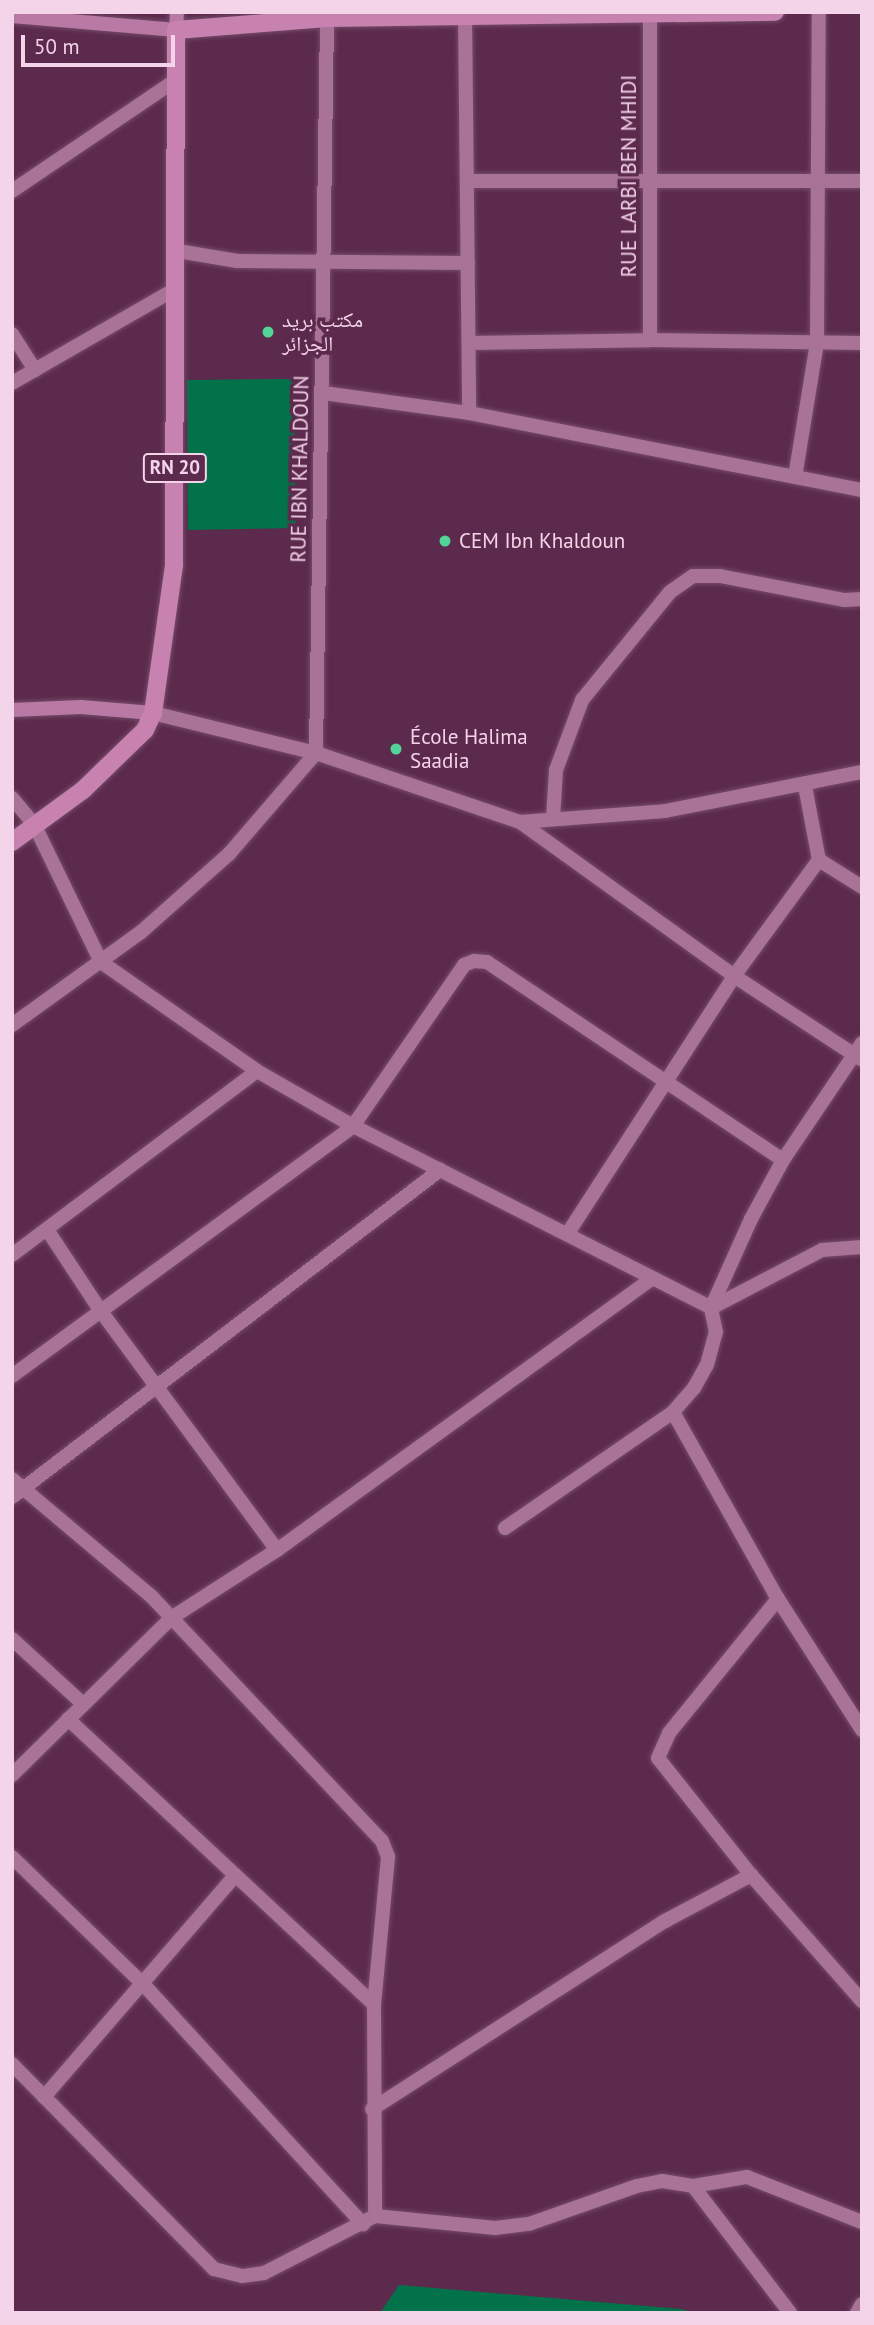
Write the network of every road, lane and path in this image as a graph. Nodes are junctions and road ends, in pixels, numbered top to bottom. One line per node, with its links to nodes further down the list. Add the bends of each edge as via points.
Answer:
1 (775, 12): 3 (main road)
2 (820, 12): 12 (street)
3 (650, 14): 5 (main road); 11 (street, RUE LARBI BEN MHIDI)
4 (465, 15): 5 (main road); 7 (main road); 10 (street)
5 (533, 15)
6 (12, 16): 8 (street)
7 (327, 18): 8 (main road); 16 (street, RUE IBN KHALDOUN)
8 (176, 21): 9 (main road, RN 20)
9 (173, 82): 14 (street); 15 (main road, RN 20)
10 (467, 181): 11 (street); 17 (street)
11 (651, 181): 12 (street); 20 (street, RUE LARBI BEN MHIDI)
12 (818, 181): 13 (street); 21 (street)
13 (862, 181)
14 (12, 191)
15 (177, 251): 16 (street, via 237,261); 18 (main road, RN 20)
16 (324, 261): 17 (street); 26 (street, RUE IBN KHALDOUN)
17 (468, 263): 22 (street)
18 (172, 291): 24 (street); 32 (main road, RN 20, via 174,565)
19 (12, 334): 24 (street)
20 (649, 340): 21 (street); 22 (street)
21 (817, 342): 23 (street); 28 (street)
22 (468, 343): 27 (street)
23 (862, 343)
24 (35, 370): 25 (street)
25 (12, 383)
26 (323, 393): 27 (street); 33 (street, RUE IBN KHALDOUN)
27 (469, 413): 28 (street)
28 (795, 477): 29 (street)
29 (862, 490)
30 (862, 599): 37 (street, via 845,600 720,576 693,576 670,592 582,700 556,770)
31 (12, 710): 32 (street, via 81,706)
32 (153, 713): 33 (street); 39 (main road, RN 20, via 145,730 83,790)
33 (316, 754): 38 (street); 43 (street, via 229,854)
34 (862, 772): 35 (street)
35 (805, 786): 37 (street, via 657,812); 41 (street)
36 (12, 798): 39 (street)
37 (553, 818): 38 (street)
38 (520, 822): 44 (street)
39 (34, 824): 40 (main road, RN 20); 43 (street)
40 (12, 842)
41 (819, 860): 42 (street); 44 (street)
42 (862, 887)
43 (101, 962): 45 (street); 47 (street)
44 (734, 976): 46 (street); 48 (street)
45 (12, 1025)
46 (859, 1052): 50 (street)
47 (257, 1071): 49 (street); 52 (street)
48 (665, 1084): 49 (street, via 480,960 464,965); 50 (street); 53 (street)
49 (353, 1126): 51 (street); 58 (street)
50 (783, 1160): 57 (street)
51 (440, 1170): 53 (street); 60 (street)
52 (48, 1231): 55 (street); 58 (street)
53 (568, 1233): 56 (street)
54 (862, 1247): 57 (street, via 822,1250)
55 (12, 1255)
56 (652, 1279): 57 (street); 66 (street)
57 (711, 1308): 61 (street, via 716,1332 707,1365)
58 (100, 1310): 59 (street); 60 (street)
59 (12, 1376)
60 (159, 1385): 63 (street); 66 (street)
61 (673, 1412): 65 (street); 67 (street)
62 (12, 1479): 63 (street)
63 (26, 1489): 64 (street); 68 (street)
64 (12, 1497)
65 (505, 1528)
66 (277, 1550): 68 (street)
67 (778, 1599): 72 (street); 75 (street, via 669,1733 658,1758)
68 (171, 1618): 70 (street); 79 (street, via 380,1837 388,1857)
69 (12, 1639): 70 (street)
70 (82, 1703): 71 (street)
71 (68, 1719): 73 (street); 76 (street)
72 (862, 1730)
73 (12, 1775)
74 (12, 1857): 77 (street)
75 (751, 1875): 78 (street); 82 (street, via 665,1921)
76 (235, 1876): 77 (street); 79 (street)
77 (143, 1984): 81 (street); 84 (street)
78 (862, 2001)
79 (374, 2004): 82 (street)
80 (12, 2064): 81 (street)
81 (44, 2097): 84 (street, via 214,2269 242,2276 264,2273)
82 (372, 2109): 84 (street)
83 (693, 2186): 84 (street, via 662,2181 637,2186 529,2224 495,2228); 85 (street, via 747,2177); 87 (street)
84 (369, 2220)
85 (862, 2222)
86 (862, 2304): 88 (street)
87 (790, 2313)
88 (857, 2313)

